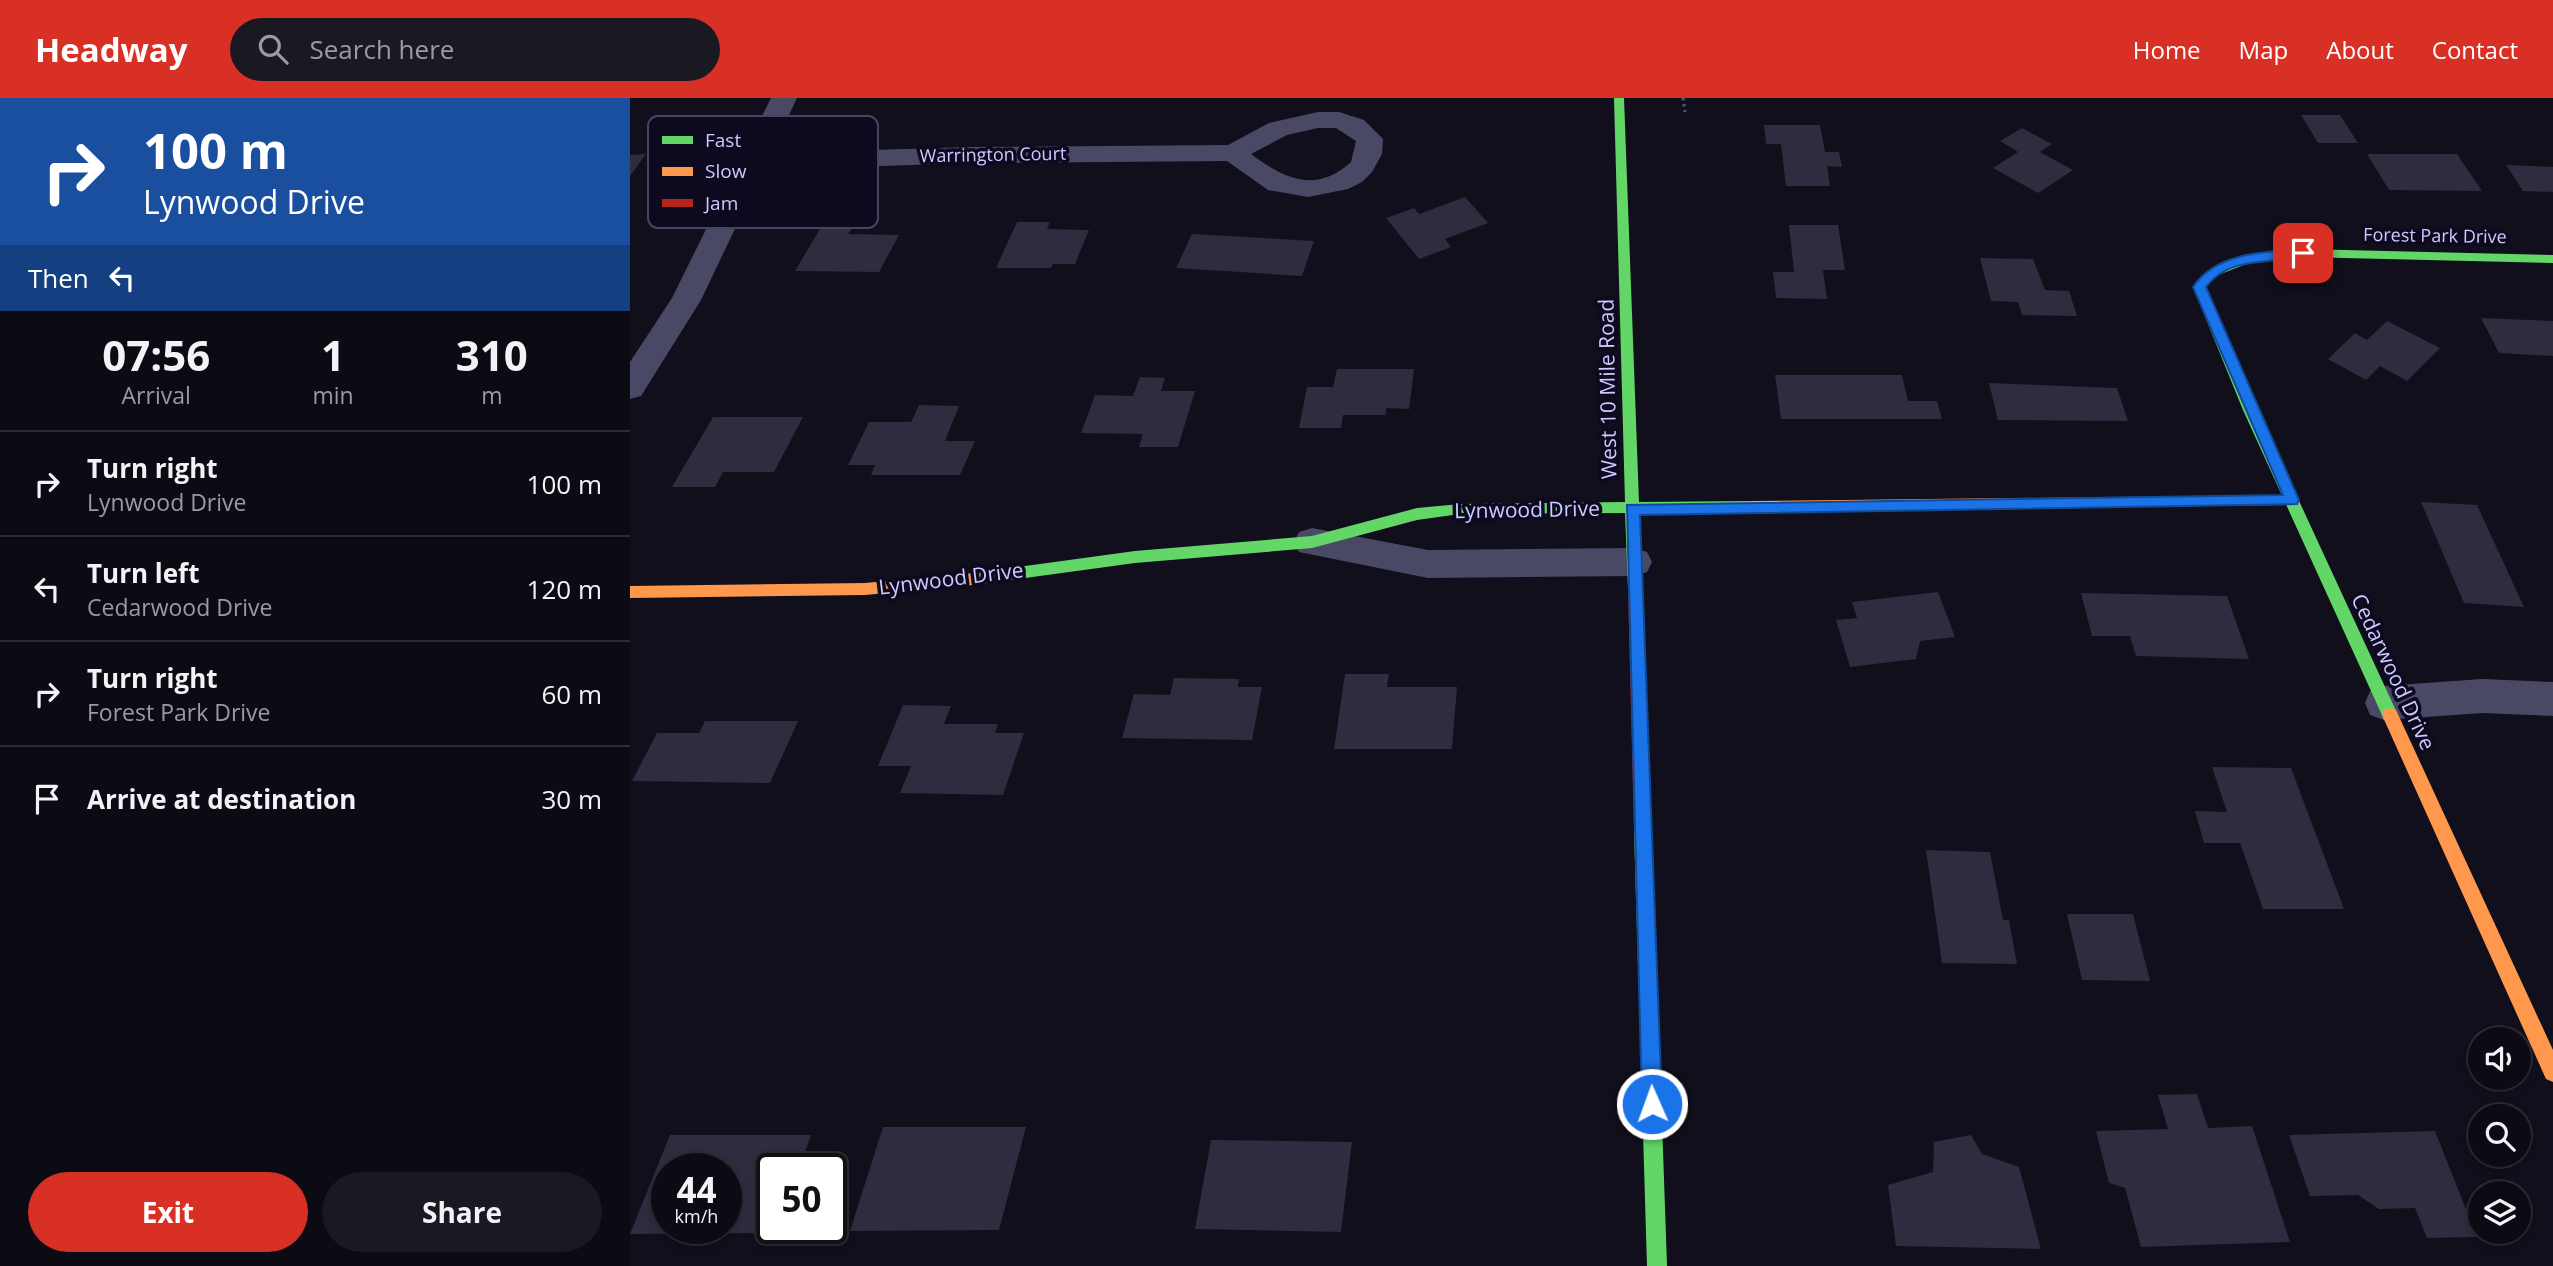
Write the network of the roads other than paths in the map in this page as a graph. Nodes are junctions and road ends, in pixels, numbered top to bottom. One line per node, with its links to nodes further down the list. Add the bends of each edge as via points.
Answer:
1 (784, 98): 3 (street)
2 (1619, 98): 11 (street, West 10 Mile Road)
3 (776, 116)
4 (1233, 153): 5 (street, Warrington Court)
5 (878, 158)
6 (721, 228): 9 (street, via 686,300)
7 (2553, 259): 8 (street, Forest Park Drive, via 2303,253 2252,257 2209,274)
8 (2199, 287): 10 (street, Cedarwood Drive)
9 (630, 388)
10 (2292, 500): 11 (street, Lynwood Drive); 16 (street, Cedarwood Drive)
11 (1632, 509): 12 (street, Lynwood Drive, via 1449,510 1368,525); 13 (street, West 10 Mile Road)
12 (1312, 542): 13 (street, Lynwood Drive, via 1428,564); 14 (street, Lynwood Drive, via 1135,557 865,589)
13 (1634, 562): 18 (street, West 10 Mile Road)
14 (630, 592)
15 (2553, 699): 16 (street, via 2482,696)
16 (2384, 703): 17 (street, Cedarwood Drive)
17 (2553, 1072)
18 (1657, 1266)

